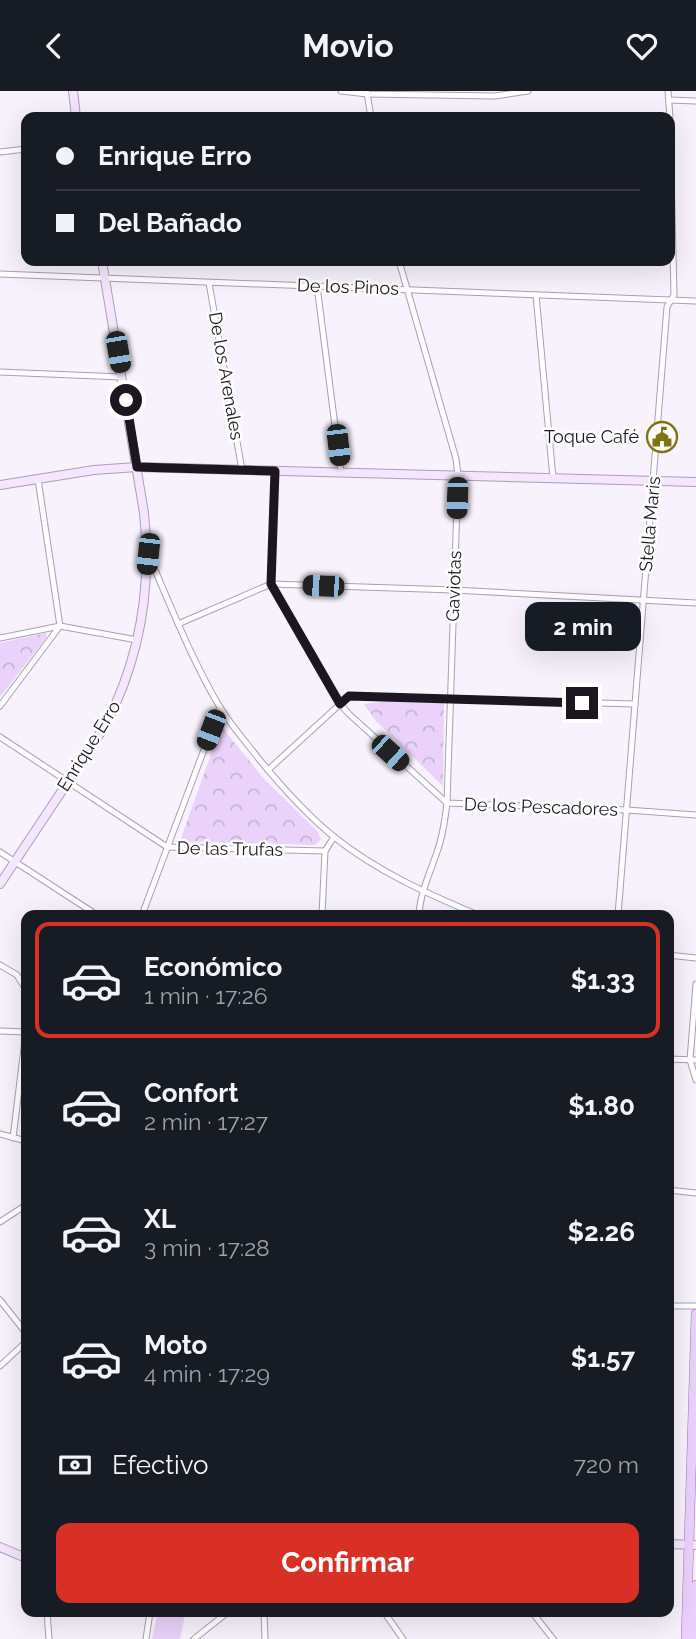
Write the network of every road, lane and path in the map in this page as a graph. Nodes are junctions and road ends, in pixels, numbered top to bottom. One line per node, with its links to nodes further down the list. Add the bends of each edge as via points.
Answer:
1 (73, 91): 8 (street)
2 (341, 91): 5 (street)
3 (528, 91): 5 (street, via 495,96)
4 (668, 91): 6 (street)
5 (367, 92): 9 (street)
6 (669, 100): 7 (street); 10 (street)
7 (696, 101)
8 (75, 112)
9 (370, 112)
10 (670, 112)
11 (21, 150): 12 (street)
12 (0, 152)
13 (103, 266): 17 (street, Enrique Erro)
14 (401, 266): 20 (street, Gaviotas)
15 (673, 266): 22 (street, Stella Maris)
16 (0, 274): 17 (street, De los Pinos)
17 (105, 279): 18 (street, De los Pinos); 25 (street, Enrique Erro)
18 (209, 283): 19 (street, De los Pinos); 27 (street, De los Arenales)
19 (317, 286): 20 (street, De los Pinos); 29 (street)
20 (408, 290): 21 (street, De los Pinos); 30 (street, Gaviotas)
21 (536, 295): 22 (street, De los Pinos); 31 (street)
22 (671, 300): 23 (street, De los Pinos); 33 (street, Stella Maris)
23 (696, 301)
24 (0, 372): 25 (street)
25 (122, 377): 26 (street, Enrique Erro)
26 (137, 467): 27 (street); 32 (street); 36 (street, Enrique Erro)
27 (242, 470): 28 (street)
28 (275, 471): 29 (street); 37 (street)
29 (341, 472): 30 (street)
30 (458, 475): 31 (street); 38 (street, Gaviotas)
31 (553, 478): 33 (street)
32 (38, 479): 35 (street); 42 (street)
33 (655, 480): 34 (street); 39 (street, Stella Maris)
34 (696, 482)
35 (0, 485)
36 (148, 554): 41 (street); 44 (street, Enrique Erro)
37 (271, 584): 38 (street); 41 (street); 46 (street, De los Pescadores)
38 (454, 590): 39 (street); 45 (street, Gaviotas)
39 (643, 601): 40 (street); 47 (street, Stella Maris)
40 (696, 603)
41 (178, 624): 49 (street)
42 (60, 626): 43 (street); 44 (street); 48 (street)
43 (0, 638)
44 (137, 641): 52 (street, Enrique Erro, via 119,698)
45 (451, 698): 46 (street, via 349,696); 47 (street); 53 (street, Gaviotas)
46 (340, 704): 51 (street); 53 (street, De los Pescadores)
47 (635, 704): 54 (street, Stella Maris)
48 (0, 706)
49 (220, 707): 51 (street); 57 (street)
50 (0, 737): 52 (street, De las Trufas)
51 (268, 770): 56 (street)
52 (67, 782): 57 (street, De las Trufas); 60 (street, Enrique Erro)
53 (447, 803): 54 (street, De los Pescadores); 62 (street, Gaviotas, via 438,849)
54 (627, 810): 55 (street, De los Pescadores); 68 (street, Stella Maris)
55 (696, 815)
56 (334, 837): 58 (street); 62 (street)
57 (167, 847): 58 (street, De las Trufas); 64 (street)
58 (324, 851): 65 (street)
59 (0, 852): 60 (street)
60 (15, 862): 61 (street, Enrique Erro); 63 (street)
61 (0, 884)
62 (422, 891): 66 (street, Gaviotas); 67 (street)
63 (89, 910)
64 (144, 910)
65 (322, 910)
66 (420, 910)
67 (466, 910)
68 (618, 910)
69 (674, 956): 70 (street)
70 (696, 958)
71 (0, 965): 72 (street)
72 (21, 982)
73 (696, 984): 77 (street)
74 (0, 1031): 75 (street)
75 (21, 1032)
76 (674, 1059): 77 (street)
77 (693, 1060): 79 (street)
78 (21, 1072): 81 (street)
79 (696, 1080)
80 (0, 1134): 81 (street)
81 (13, 1137): 82 (street)
82 (21, 1139)
83 (674, 1191): 84 (street)
84 (696, 1193)
85 (21, 1208): 86 (street)
86 (0, 1222)
87 (0, 1300): 91 (street)
88 (674, 1306): 89 (street)
89 (696, 1306)
90 (696, 1314): 95 (main road)
91 (21, 1327)
92 (21, 1347): 93 (street)
93 (0, 1366)
94 (674, 1544): 95 (street)
95 (692, 1545): 111 (main road)
96 (0, 1547): 97 (street)
97 (21, 1556)
98 (696, 1585): 112 (main road)
99 (47, 1617): 105 (street)
100 (149, 1617): 106 (street)
101 (222, 1617): 107 (street)
102 (264, 1617): 108 (street)
103 (388, 1617): 109 (street)
104 (536, 1617): 110 (street)
105 (49, 1639)
106 (146, 1639)
107 (194, 1639)
108 (265, 1639)
109 (403, 1639)
110 (553, 1639)
111 (685, 1639)
112 (694, 1639)

